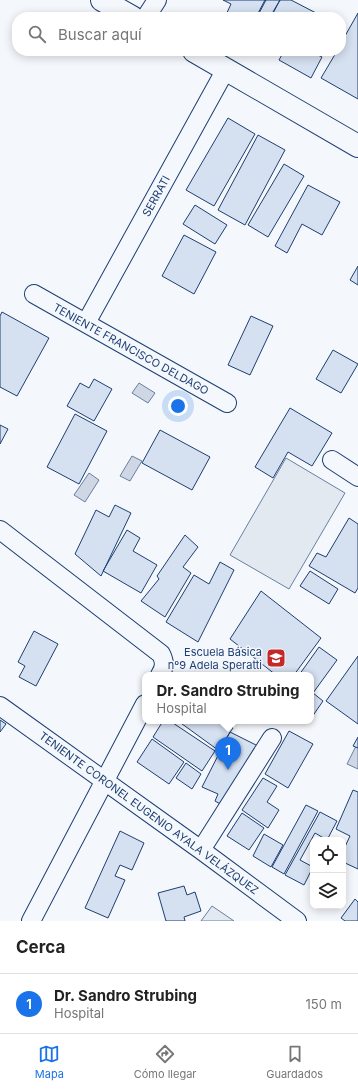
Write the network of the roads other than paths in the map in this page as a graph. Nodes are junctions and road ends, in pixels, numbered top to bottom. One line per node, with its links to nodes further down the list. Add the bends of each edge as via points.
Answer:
1 (102, 0): 3 (main road)
2 (157, 0): 4 (street)
3 (125, 10)
4 (149, 12)
5 (203, 56): 6 (main road)
6 (226, 69): 7 (main road); 9 (street, SERRATI)
7 (358, 146)
8 (34, 294): 9 (street, TENIENTE FRANCISCO DELDAGO)
9 (86, 323): 10 (street, TENIENTE FRANCISCO DELDAGO)
10 (227, 403)
11 (332, 460): 12 (street)
12 (358, 477)
13 (0, 530): 14 (street, via 161,654)
14 (162, 668)
15 (0, 706): 18 (street, TENIENTE CORONEL EUGENIO AYALA VELÁZQUEZ)
16 (142, 710): 18 (street)
17 (272, 738): 19 (street)
18 (104, 781): 19 (street, TENIENTE CORONEL EUGENIO AYALA VELÁZQUEZ); 20 (street)
19 (201, 850): 21 (street, TENIENTE CORONEL EUGENIO AYALA VELÁZQUEZ)
20 (31, 921)
21 (297, 921)

